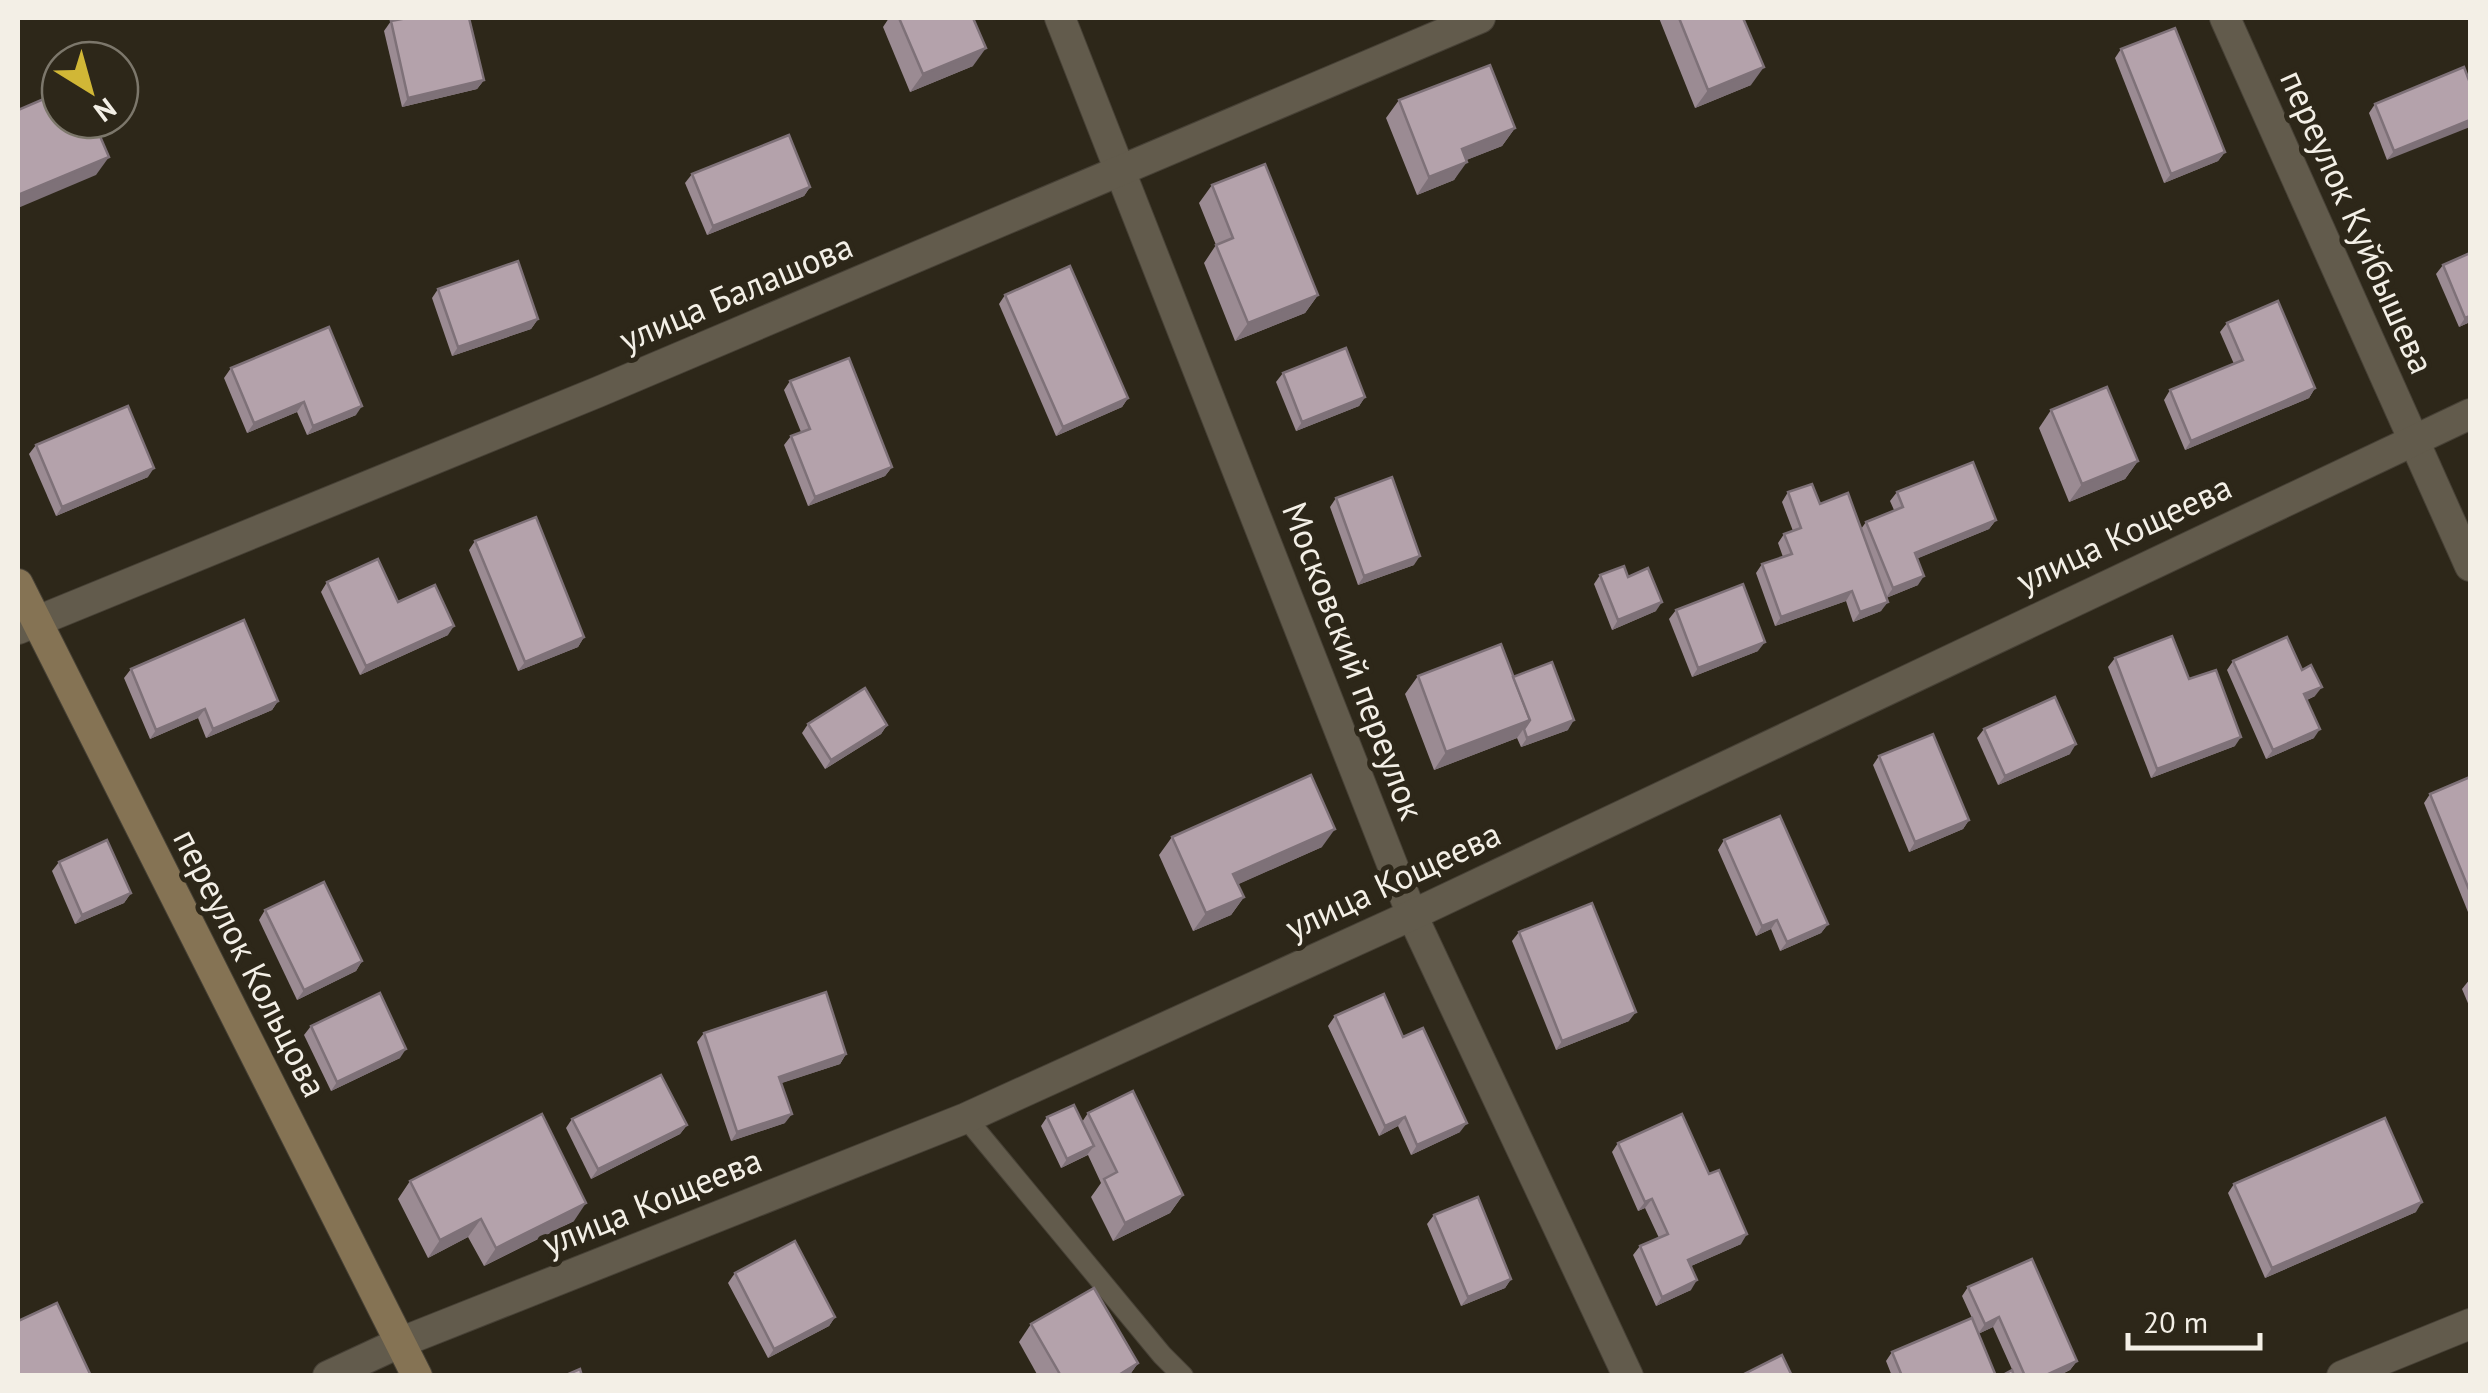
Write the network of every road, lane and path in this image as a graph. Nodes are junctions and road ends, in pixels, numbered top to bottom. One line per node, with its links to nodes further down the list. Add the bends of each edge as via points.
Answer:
1 (1060, 18): 4 (street, Московский переулок)
2 (1480, 18): 4 (street, улица Балашова)
3 (2224, 18): 6 (street, переулок Куйбышева)
4 (1122, 171): 9 (street, улица Балашова); 10 (street, Московский переулок)
5 (2470, 414): 6 (street, улица Кощеева)
6 (2413, 438): 7 (street, переулок Куйбышева); 10 (street, улица Кощеева)
7 (2470, 566)
8 (18, 584): 9 (street, переулок Кольцова)
9 (27, 625): 13 (street, переулок Кольцова)
10 (1412, 914): 11 (street, улица Кощеева); 17 (street, Московский переулок)
11 (966, 1118): 13 (street, улица Кощеева); 16 (lane)
12 (2470, 1324): 18 (street)
13 (399, 1343): 14 (street, улица Кощеева); 15 (street, переулок Кольцова)
14 (328, 1376)
15 (417, 1376)
16 (1183, 1376)
17 (1628, 1376)
18 (2342, 1376)

